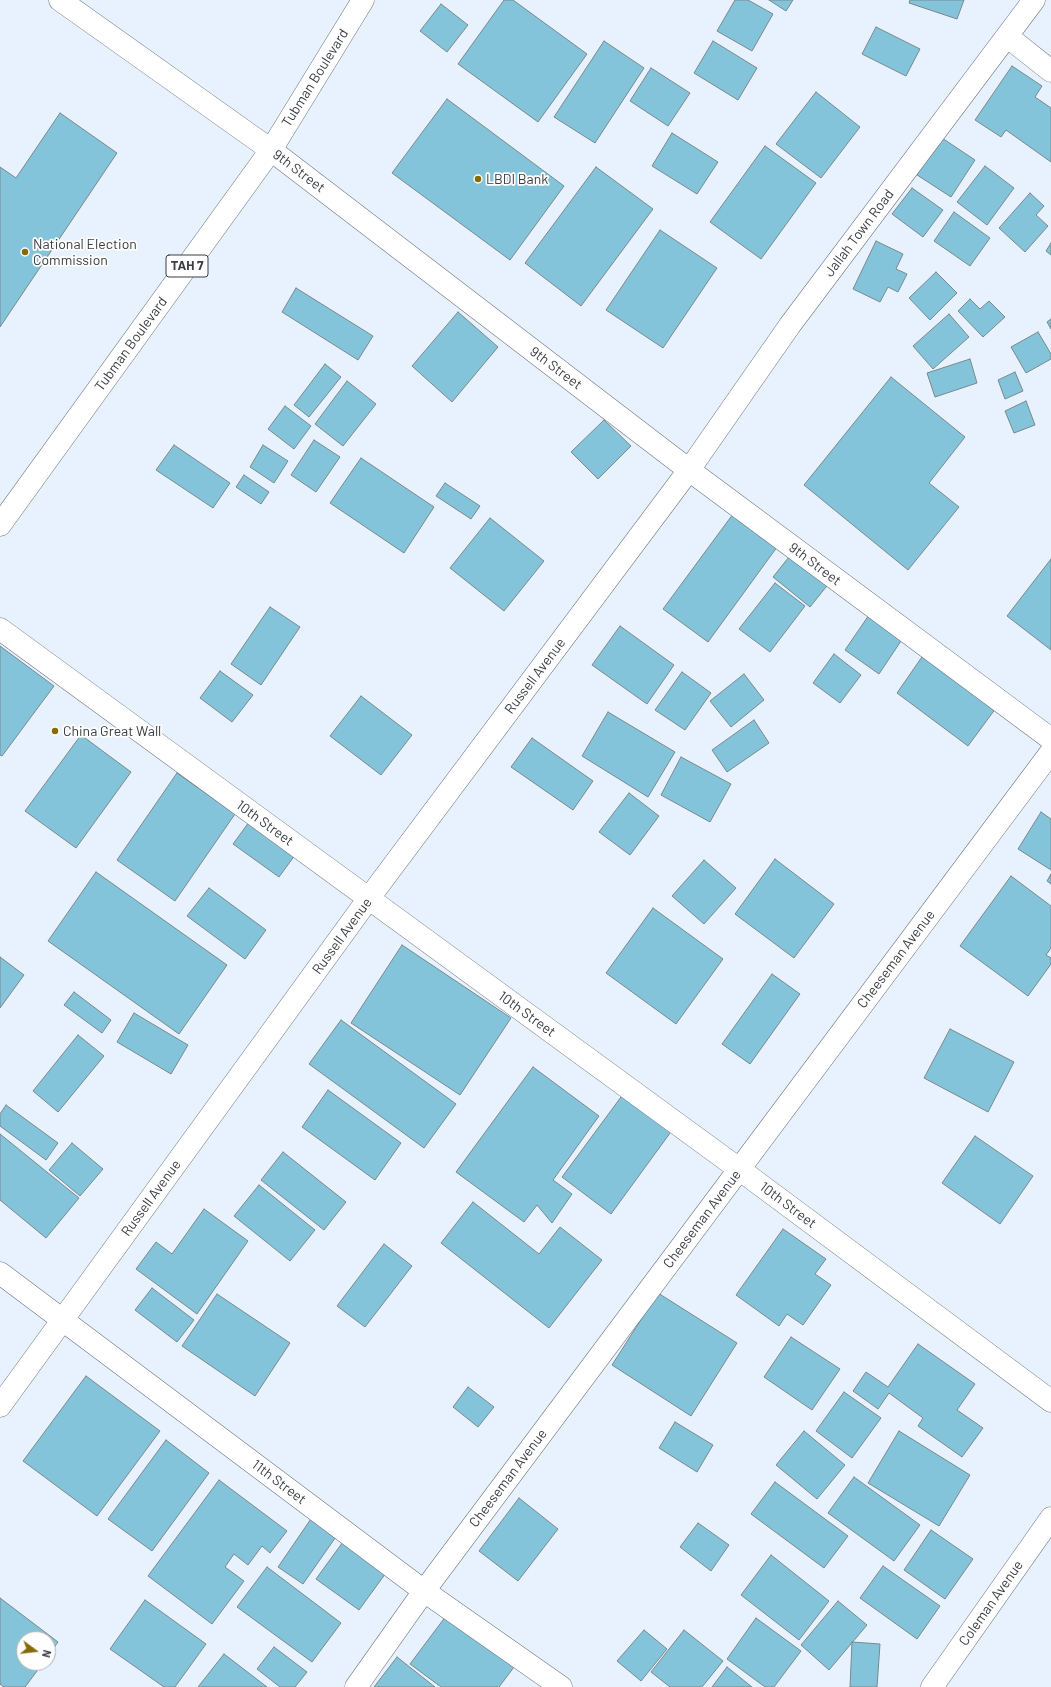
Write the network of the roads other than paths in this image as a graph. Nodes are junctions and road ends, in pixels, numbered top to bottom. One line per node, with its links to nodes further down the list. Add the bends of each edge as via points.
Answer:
1 (60, 0): 6 (main road, 9th Street)
2 (363, 0): 6 (main road, Tubman Boulevard / TAH 7)
3 (1034, 0): 4 (main road, Jallah Town Road)
4 (1008, 37): 5 (main road); 7 (main road, Jallah Town Road, via 790,325)
5 (1051, 71)
6 (271, 150): 7 (main road, 9th Street); 8 (main road, Tubman Boulevard / TAH 7)
7 (689, 470): 10 (main road, 9th Street); 12 (main road, Russell Avenue)
8 (0, 525)
9 (0, 630): 12 (main road, 10th Street)
10 (1051, 739)
11 (1051, 752): 13 (main road, Cheeseman Avenue)
12 (369, 898): 13 (main road, 10th Street); 15 (main road, Russell Avenue)
13 (740, 1169): 16 (main road, 10th Street); 19 (main road, Cheeseman Avenue)
14 (0, 1273): 15 (main road, 11th Street)
15 (62, 1320): 17 (main road, Russell Avenue); 19 (main road, 11th Street)
16 (1051, 1401)
17 (0, 1406)
18 (1051, 1518): 22 (main road, Coleman Avenue)
19 (424, 1590): 20 (main road, Cheeseman Avenue); 21 (main road, 11th Street)
20 (356, 1687)
21 (561, 1687)
22 (932, 1687)

